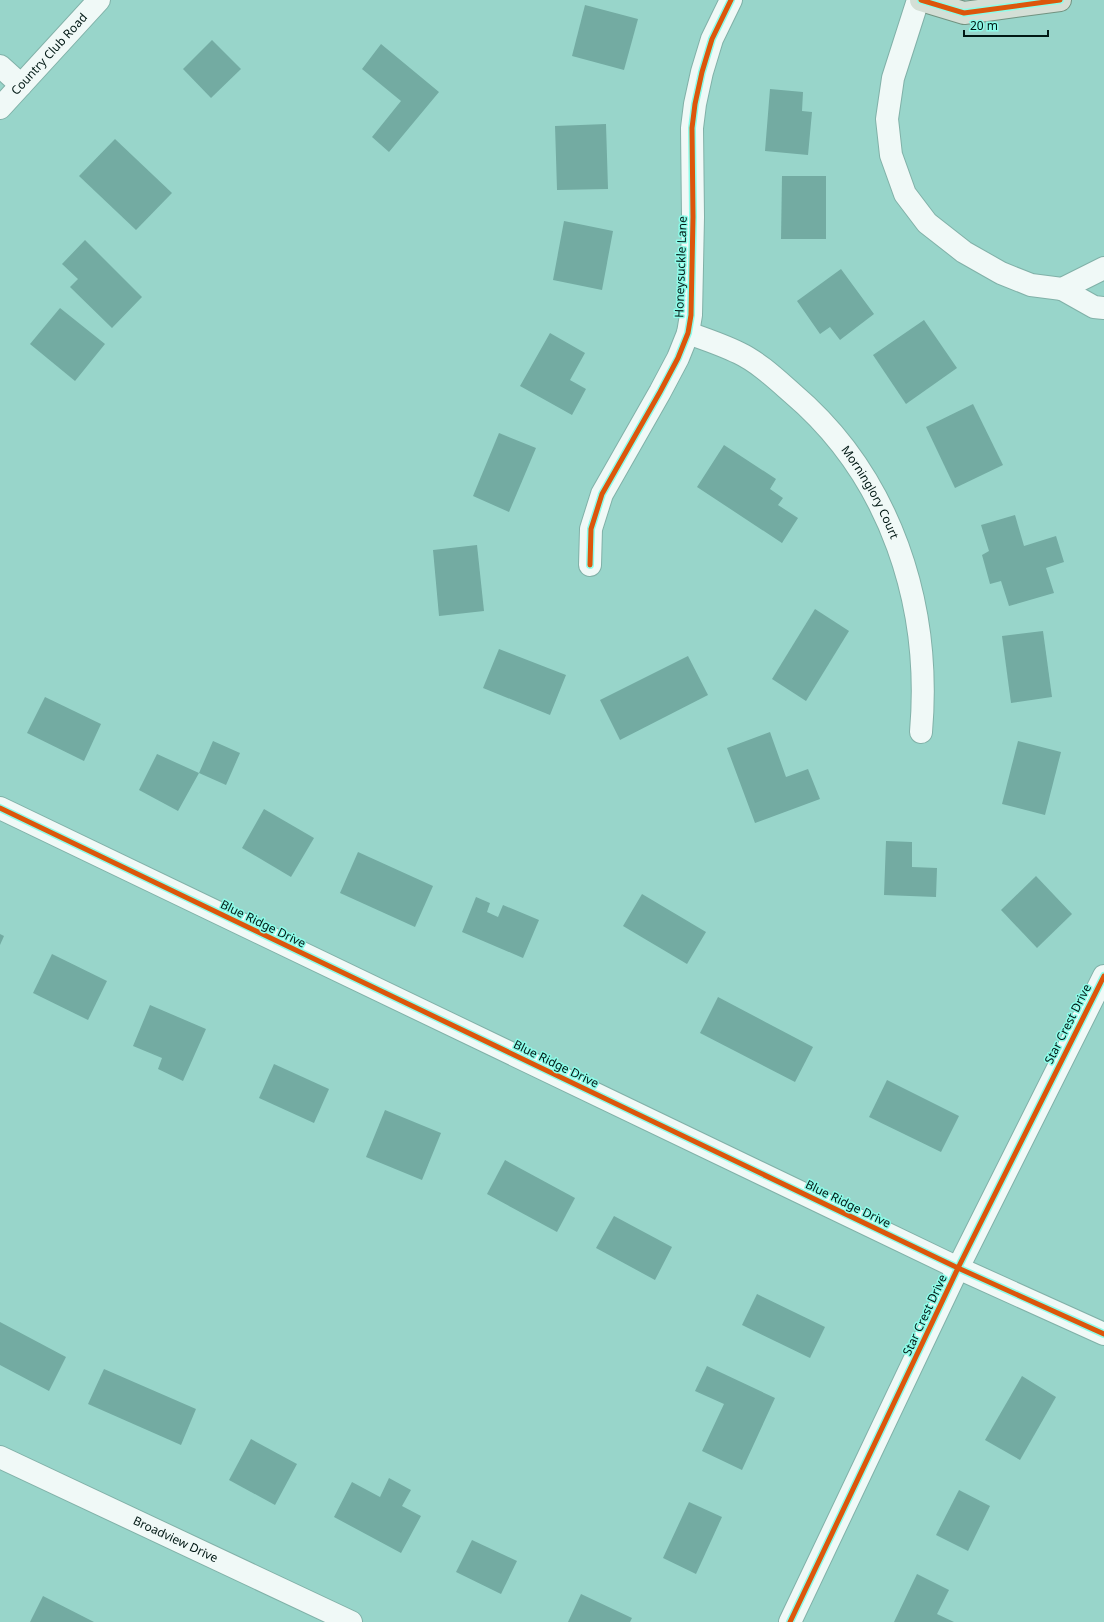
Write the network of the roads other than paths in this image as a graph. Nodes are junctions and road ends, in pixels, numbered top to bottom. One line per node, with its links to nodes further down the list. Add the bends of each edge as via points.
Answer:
1 (99, 0): 7 (street, Country Club Road)
2 (730, 0): 12 (street, Honeysuckle Lane, via 712,40 695,104 692,128 691,315)
3 (918, 0): 10 (street, via 893,78 887,118 891,155 905,194 927,223 964,252 1001,273 1031,285)
4 (921, 0): 5 (main road, via 964,13)
5 (1060, 0)
6 (0, 66): 7 (street)
7 (21, 85): 8 (street, Country Club Road)
8 (0, 108)
9 (1104, 268): 10 (street)
10 (1062, 289): 11 (street, via 1094,307)
11 (1104, 308)
12 (688, 332): 13 (street, Honeysuckle Lane, via 660,392 602,494 590,529); 14 (street, Morninglory Court, via 740,353 777,380 823,423 848,453 878,500 898,543 913,600 923,676)
13 (590, 565)
14 (921, 732)
15 (0, 808): 17 (street, Blue Ridge Drive)
16 (1104, 976): 17 (street, Star Crest Drive)
17 (958, 1268): 18 (street, Blue Ridge Drive); 21 (street, Star Crest Drive)
18 (1104, 1334)
19 (0, 1457): 20 (street, Broadview Drive)
20 (351, 1622)
21 (790, 1622)

